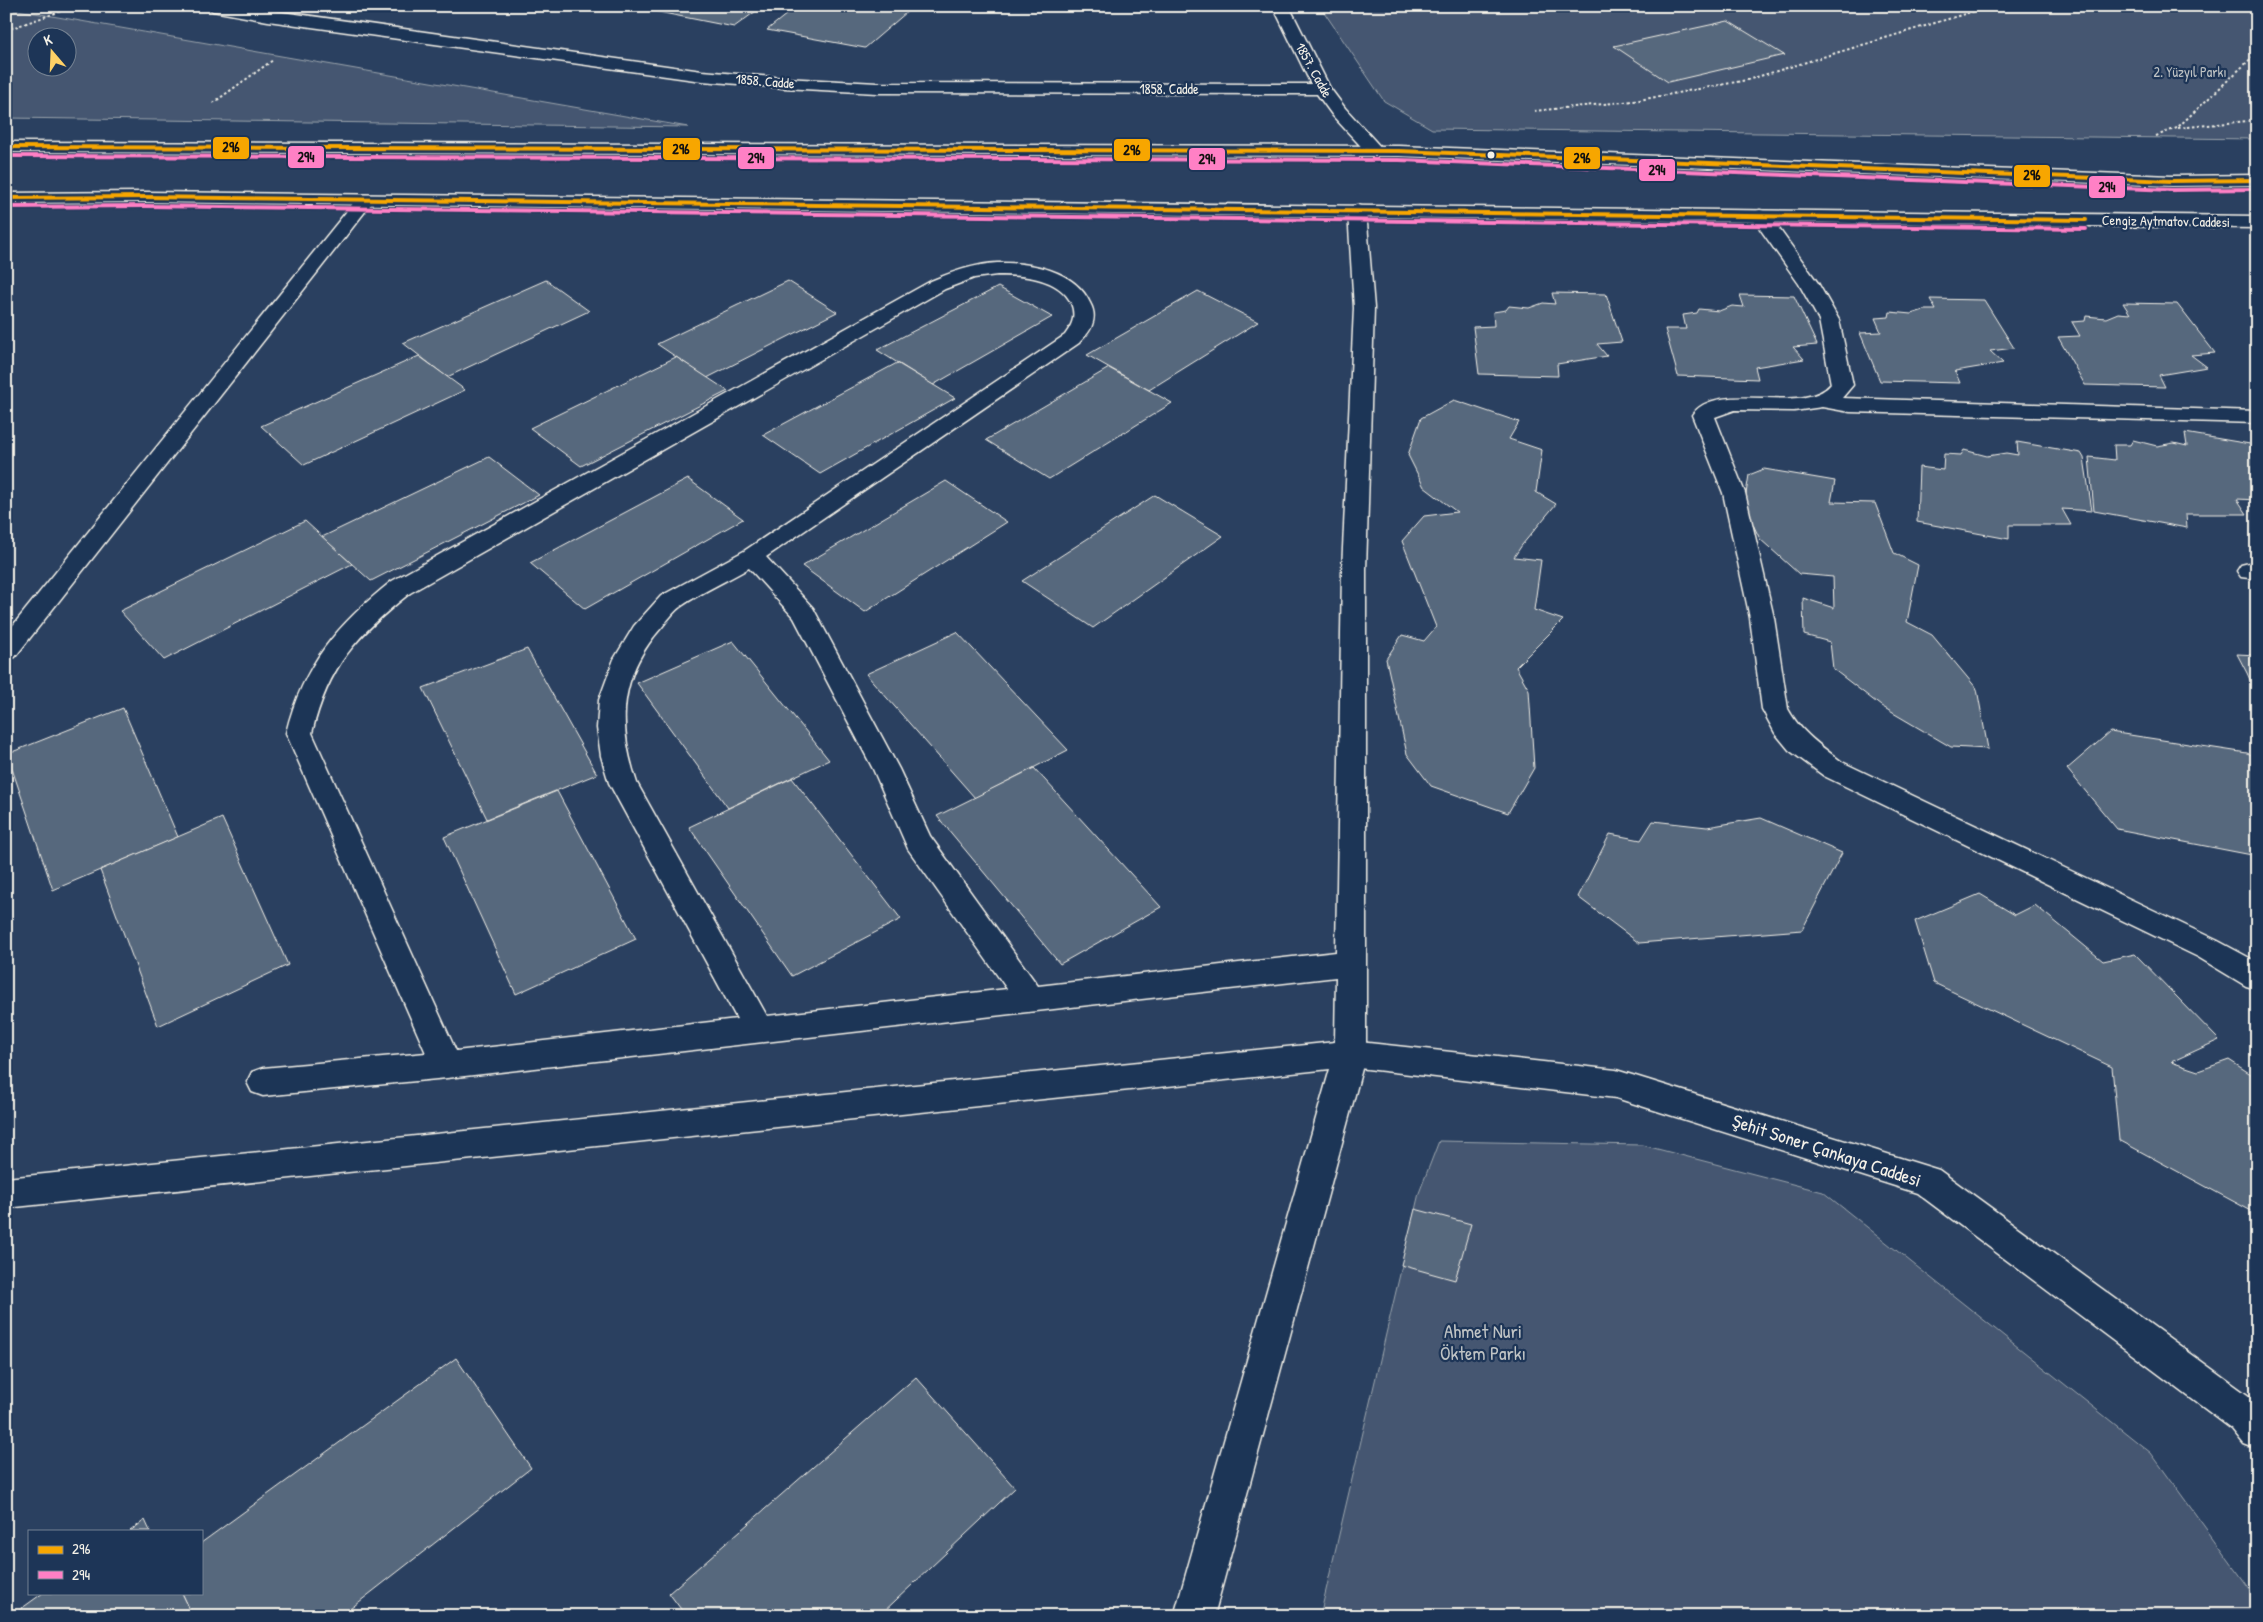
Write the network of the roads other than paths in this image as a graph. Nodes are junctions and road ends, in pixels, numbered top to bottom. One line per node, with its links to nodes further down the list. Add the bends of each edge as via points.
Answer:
1 (213, 6): 3 (main road, 1858. Cadde, via 702,76 784,84 877,88)
2 (1281, 6): 3 (main road, 1857. Cadde)
3 (1322, 89): 5 (main road, 1857. Cadde)
4 (6, 148): 5 (main road)
5 (1375, 151): 6 (main road, via 2172,181)
6 (2257, 180)
7 (6, 198): 8 (main road, Cengiz Aytmatov Caddesi)
8 (365, 200): 9 (main road, Cengiz Aytmatov Caddesi); 15 (main road)
9 (1357, 211): 10 (main road, Cengiz Aytmatov Caddesi); 16 (main road, via 1364,308 1354,570)
10 (1760, 216): 11 (main road, Cengiz Aytmatov Caddesi); 12 (main road, via 1808,283 1828,320 1842,385)
11 (2257, 222)
12 (1824, 401): 13 (main road, via 1850,406); 17 (main road, via 1813,404 1734,404 1719,407 1703,416 1734,493 1762,618 1775,709 1784,726 1798,743 1833,769 2208,949)
13 (2257, 417)
14 (752, 556): 18 (main road, via 804,614 886,769 918,841); 19 (main road, via 670,602 643,632 623,665 612,700 610,728 614,756 623,783); 21 (main road, via 1072,339 1082,326 1085,313 1081,300 1071,288 1055,279 1017,270 975,272 938,285 401,587 348,632 312,685 299,733)
15 (6, 651)
16 (1351, 963): 18 (main road); 20 (main road)
17 (2256, 976)
18 (1031, 999): 19 (main road)
19 (759, 1030): 21 (main road)
20 (1350, 1054): 23 (main road, Şehit Soner Çankaya Caddesi); 24 (main road, Şehit Soner Çankaya Caddesi, via 1616,1084 1927,1181 2245,1416); 25 (main road)
21 (447, 1065): 22 (main road)
22 (263, 1082)
23 (6, 1194)
24 (2257, 1431)
25 (1194, 1616)

